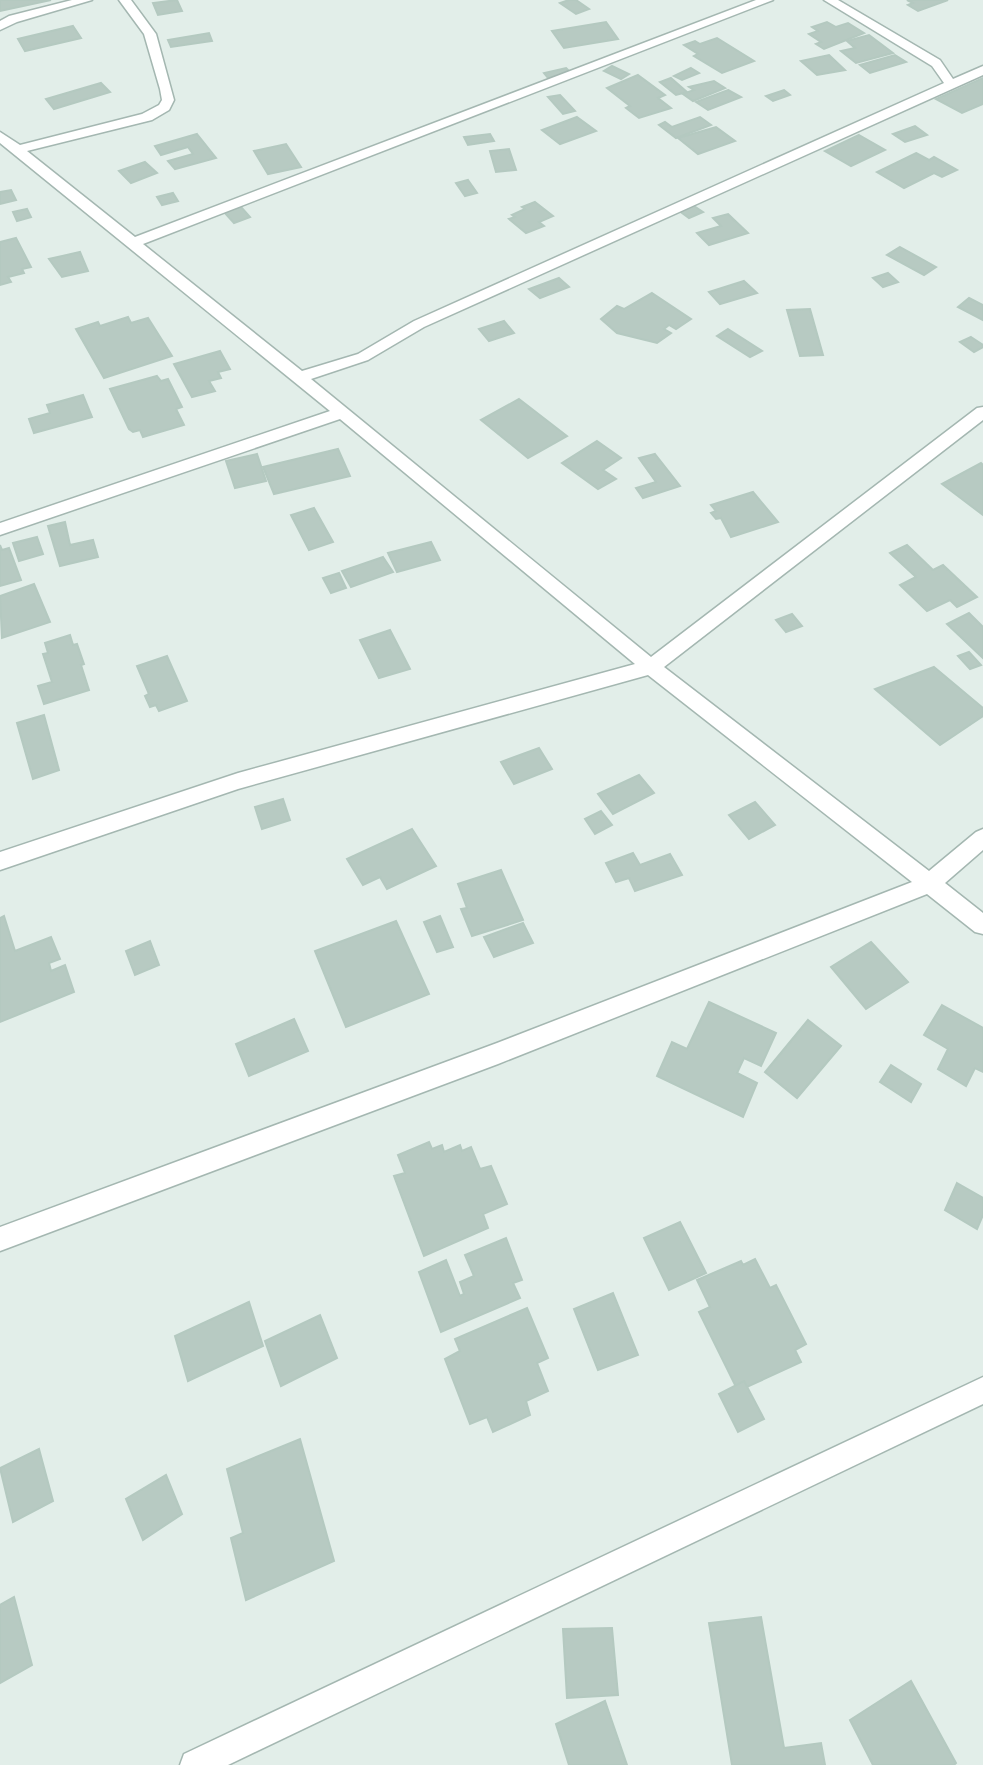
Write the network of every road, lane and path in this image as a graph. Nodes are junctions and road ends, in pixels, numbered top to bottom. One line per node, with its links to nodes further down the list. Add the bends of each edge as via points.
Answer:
1 (86, 0): 5 (street)
2 (125, 0): 8 (street, via 150,33 166,89 164,107 147,117)
3 (767, 0): 9 (street)
4 (830, 0): 7 (street, via 936,63)
5 (0, 26)
6 (983, 70): 7 (street)
7 (951, 84): 10 (street, via 419,324 363,357)
8 (7, 142): 9 (street)
9 (132, 243): 10 (street)
10 (299, 377): 11 (street)
11 (343, 412): 13 (street); 14 (street)
12 (983, 412): 14 (street)
13 (0, 529)
14 (651, 667): 16 (street, via 238,781); 17 (street)
15 (983, 838): 17 (street)
16 (0, 861)
17 (929, 884): 18 (street); 19 (street, via 498,1053)
18 (983, 925)
19 (0, 1238)
20 (983, 1390): 21 (street)
21 (195, 1765)

